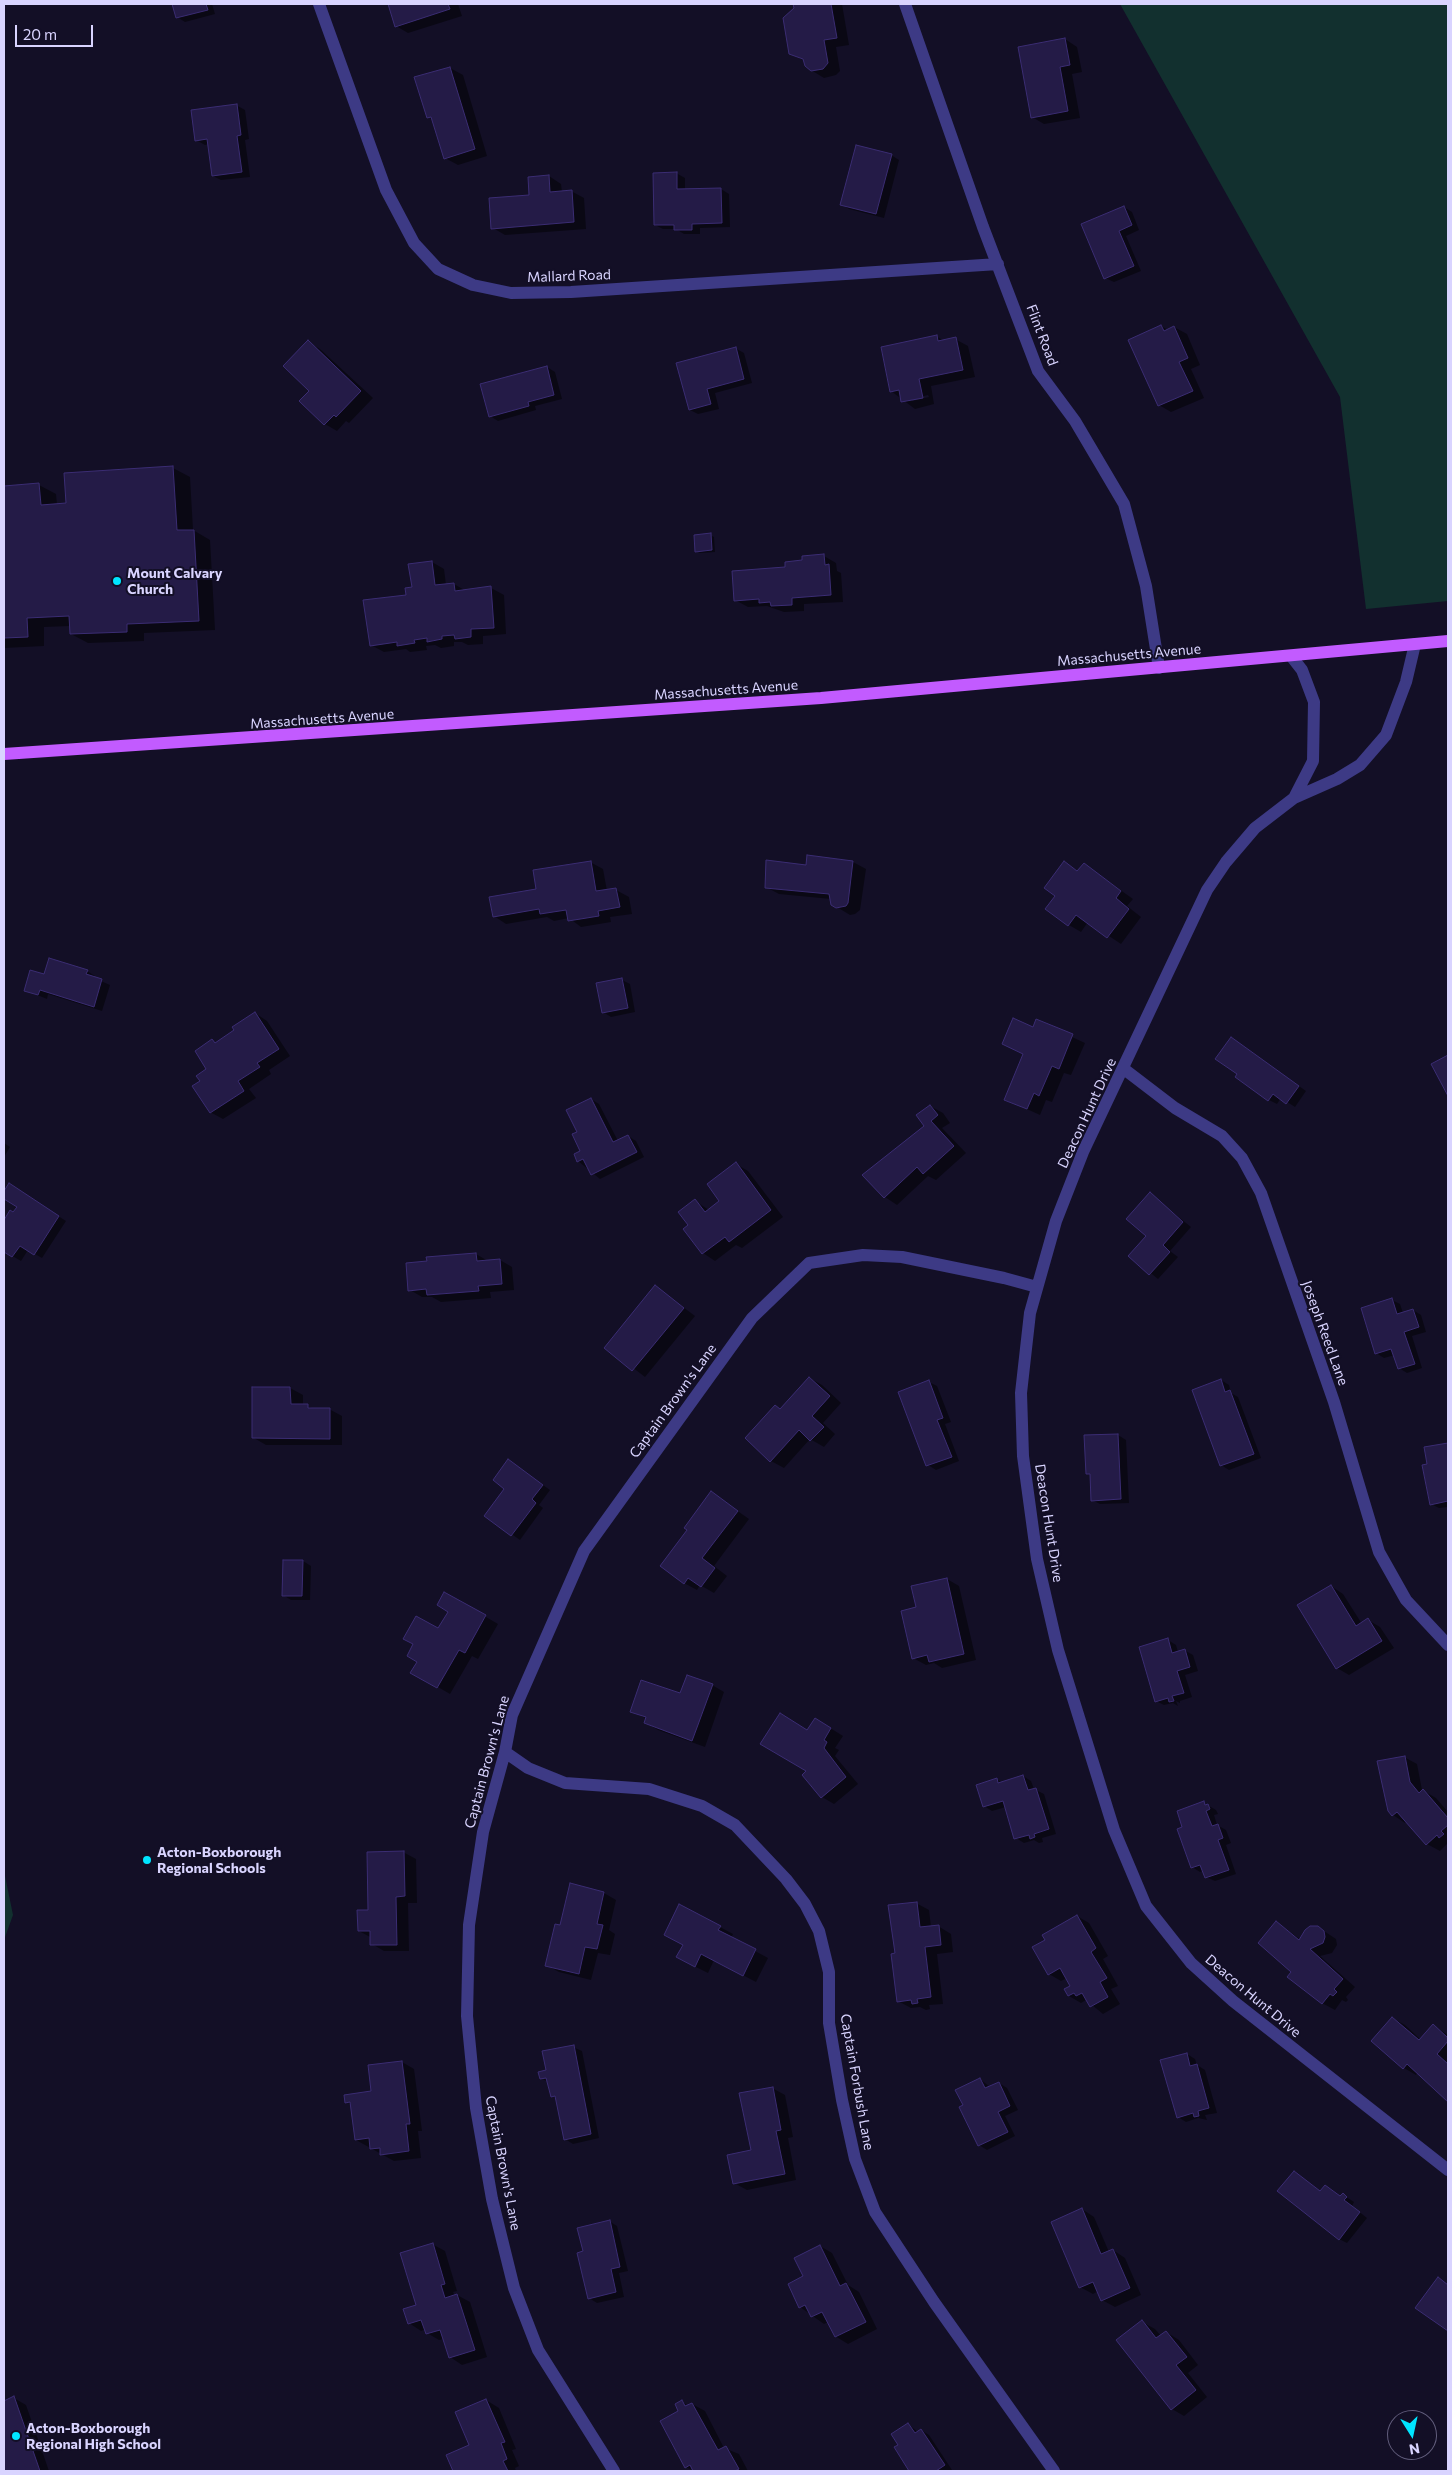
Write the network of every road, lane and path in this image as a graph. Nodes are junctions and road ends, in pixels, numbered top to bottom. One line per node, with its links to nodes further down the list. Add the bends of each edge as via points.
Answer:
1 (319, 4): 3 (street, Mallard Road, via 386,190 414,243 438,269 473,285 511,294 571,292)
2 (905, 4): 3 (street, Flint Road)
3 (998, 264): 7 (street, Flint Road, via 1038,372 1074,421 1124,504 1146,586)
4 (1448, 641): 5 (main road, Massachusetts Avenue)
5 (1415, 644): 6 (main road, Massachusetts Avenue); 9 (street, Deacon Hunt Drive, via 1406,682 1386,735 1360,765)
6 (1291, 656): 7 (main road, Massachusetts Avenue); 9 (street, Deacon Hunt Drive, via 1302,670 1314,702 1312,761)
7 (1159, 668): 8 (main road, Massachusetts Avenue, via 821,698)
8 (4, 754)
9 (1294, 798): 10 (street, Deacon Hunt Drive, via 1255,828 1207,890)
10 (1124, 1069): 11 (street, Deacon Hunt Drive, via 1083,1152 1056,1221); 12 (street, Joseph Reed Lane, via 1175,1108 1222,1136 1242,1158 1261,1193 1334,1402 1379,1552 1406,1600)
11 (1037, 1287): 13 (street, Captain Brown's Lane, via 902,1257 863,1255 809,1263 752,1318 584,1551 512,1715); 14 (street, Deacon Hunt Drive, via 1030,1313 1021,1393 1023,1456 1037,1559 1058,1650 1094,1771 1114,1830 1146,1906 1191,1963 1233,2001)
12 (1448, 1645)
13 (505, 1752): 15 (street, Captain Brown's Lane, via 483,1832 469,1925 467,2016 476,2108 492,2199 514,2288 538,2350); 16 (street, Captain Forbush Lane, via 528,1768 564,1783 649,1790 702,1806 735,1826 786,1878 805,1904 819,1932 829,1972 829,2023 842,2100 855,2159 875,2212 934,2302)
14 (1448, 2170)
15 (614, 2471)
16 (1054, 2471)

